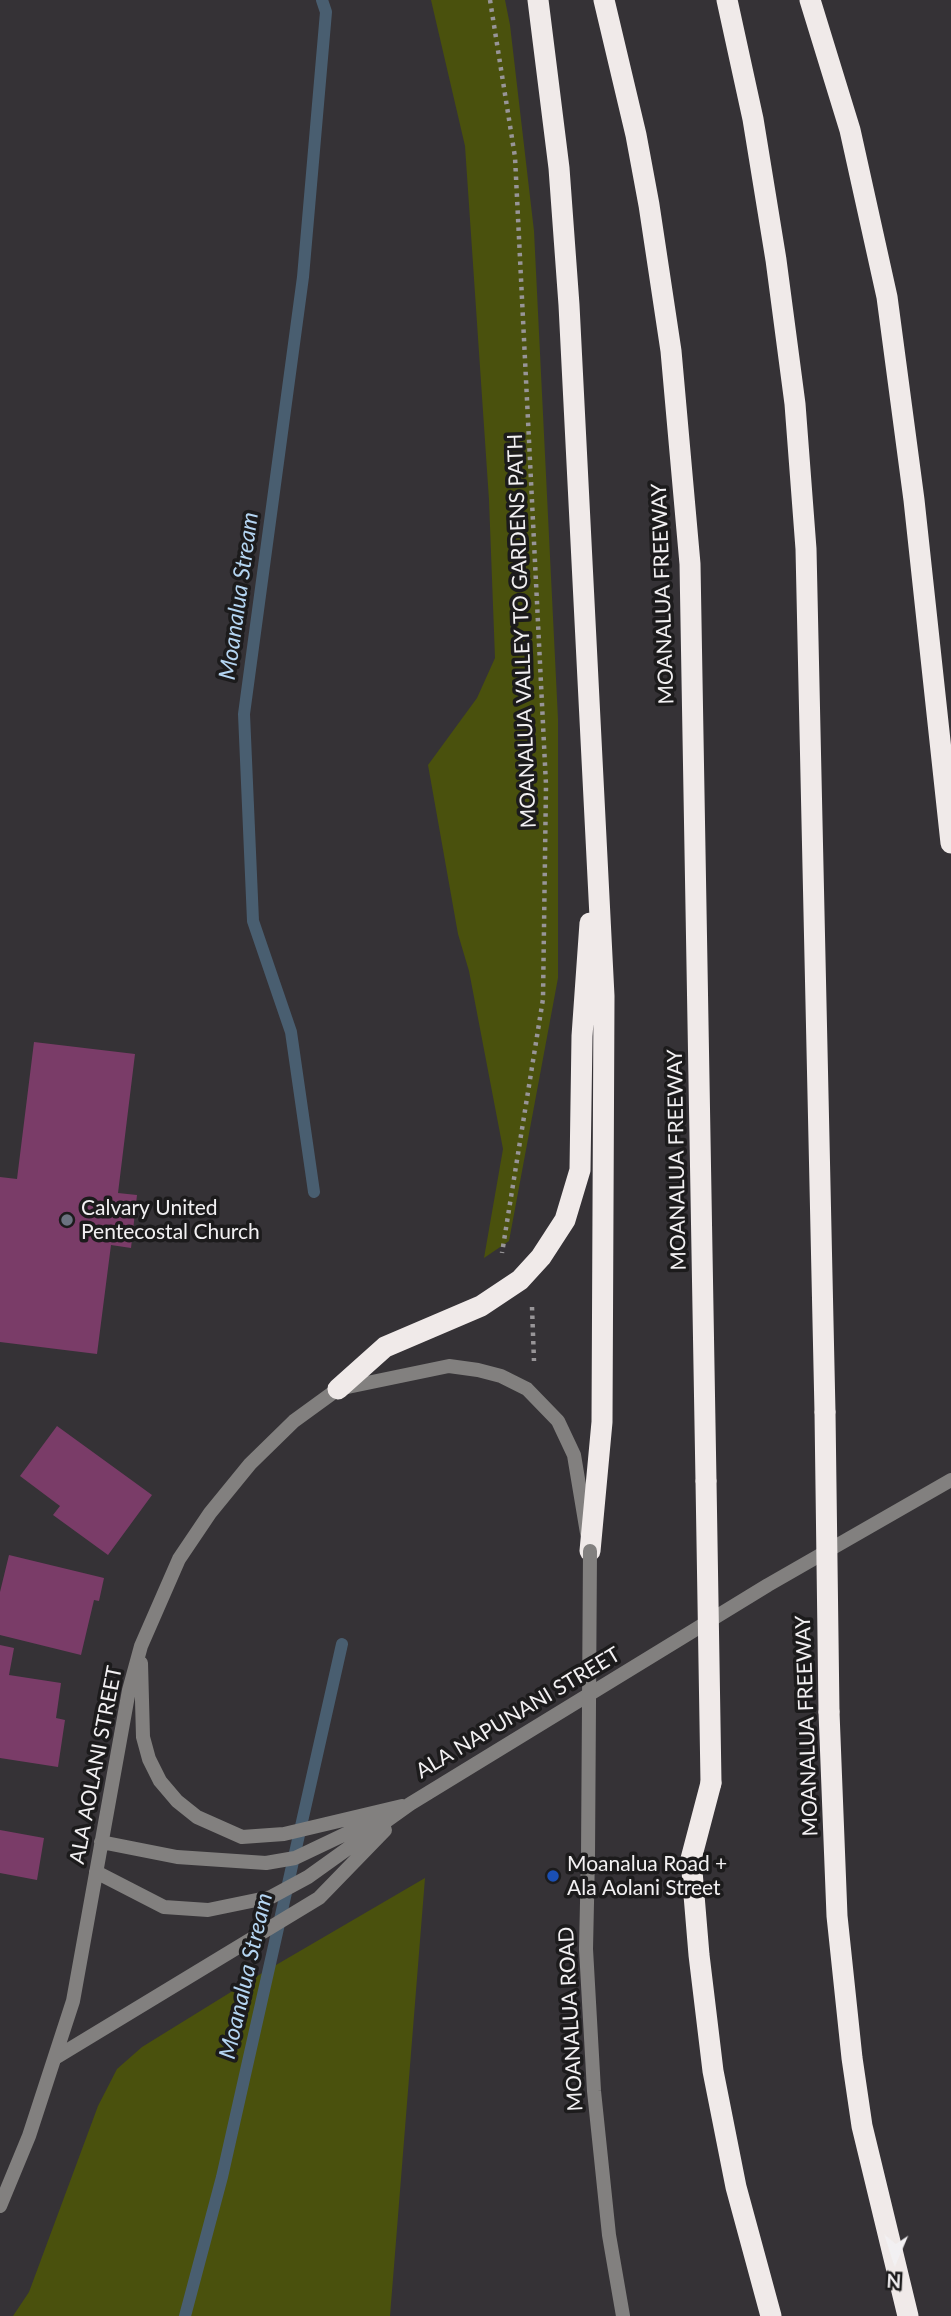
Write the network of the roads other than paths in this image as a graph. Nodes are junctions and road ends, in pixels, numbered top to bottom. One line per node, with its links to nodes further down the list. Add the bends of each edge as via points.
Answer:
1 (538, 0): 5 (highway, via 559,167)
2 (604, 0): 17 (highway, MOANALUA FREEWAY, bridge, via 649,205 671,351 690,564 711,1783 691,1859 713,2071 733,2174)
3 (727, 0): 18 (highway, MOANALUA FREEWAY, bridge, via 753,119 776,260 795,404 806,549 836,1916 862,2126)
4 (810, 0): 6 (highway, via 850,130 887,297)
5 (596, 819): 7 (highway, via 582,1037 580,1170 565,1220 520,1280 481,1306 385,1347); 9 (highway, via 604,996 604,1300 602,1422)
6 (951, 843)
7 (338, 1389): 9 (street, MOANALUA ROAD, via 449,1366 501,1376 527,1389 558,1421 574,1455); 10 (street, ALA AOLANI STREET, via 294,1421 210,1513 179,1559)
8 (951, 1479): 11 (street, ALA NAPUNANI STREET)
9 (590, 1551): 16 (street, MOANALUA ROAD, bridge, via 586,1949 594,2091 609,2235)
10 (141, 1646): 11 (street, via 143,1737 160,1781 197,1817 242,1837 284,1833); 12 (street, ALA AOLANI STREET)
11 (410, 1804): 12 (street, via 295,1858 266,1863 163,1855); 13 (street, ALA NAPUNANI STREET, via 308,1877 271,1897 208,1910 164,1907); 14 (street, via 318,1898)
12 (101, 1842): 13 (street, ALA AOLANI STREET)
13 (96, 1872): 14 (street, ALA AOLANI STREET, via 73,2001)
14 (55, 2059): 15 (street, ALA AOLANI STREET)
15 (0, 2206)
16 (623, 2316)
17 (771, 2316)
18 (908, 2316)

